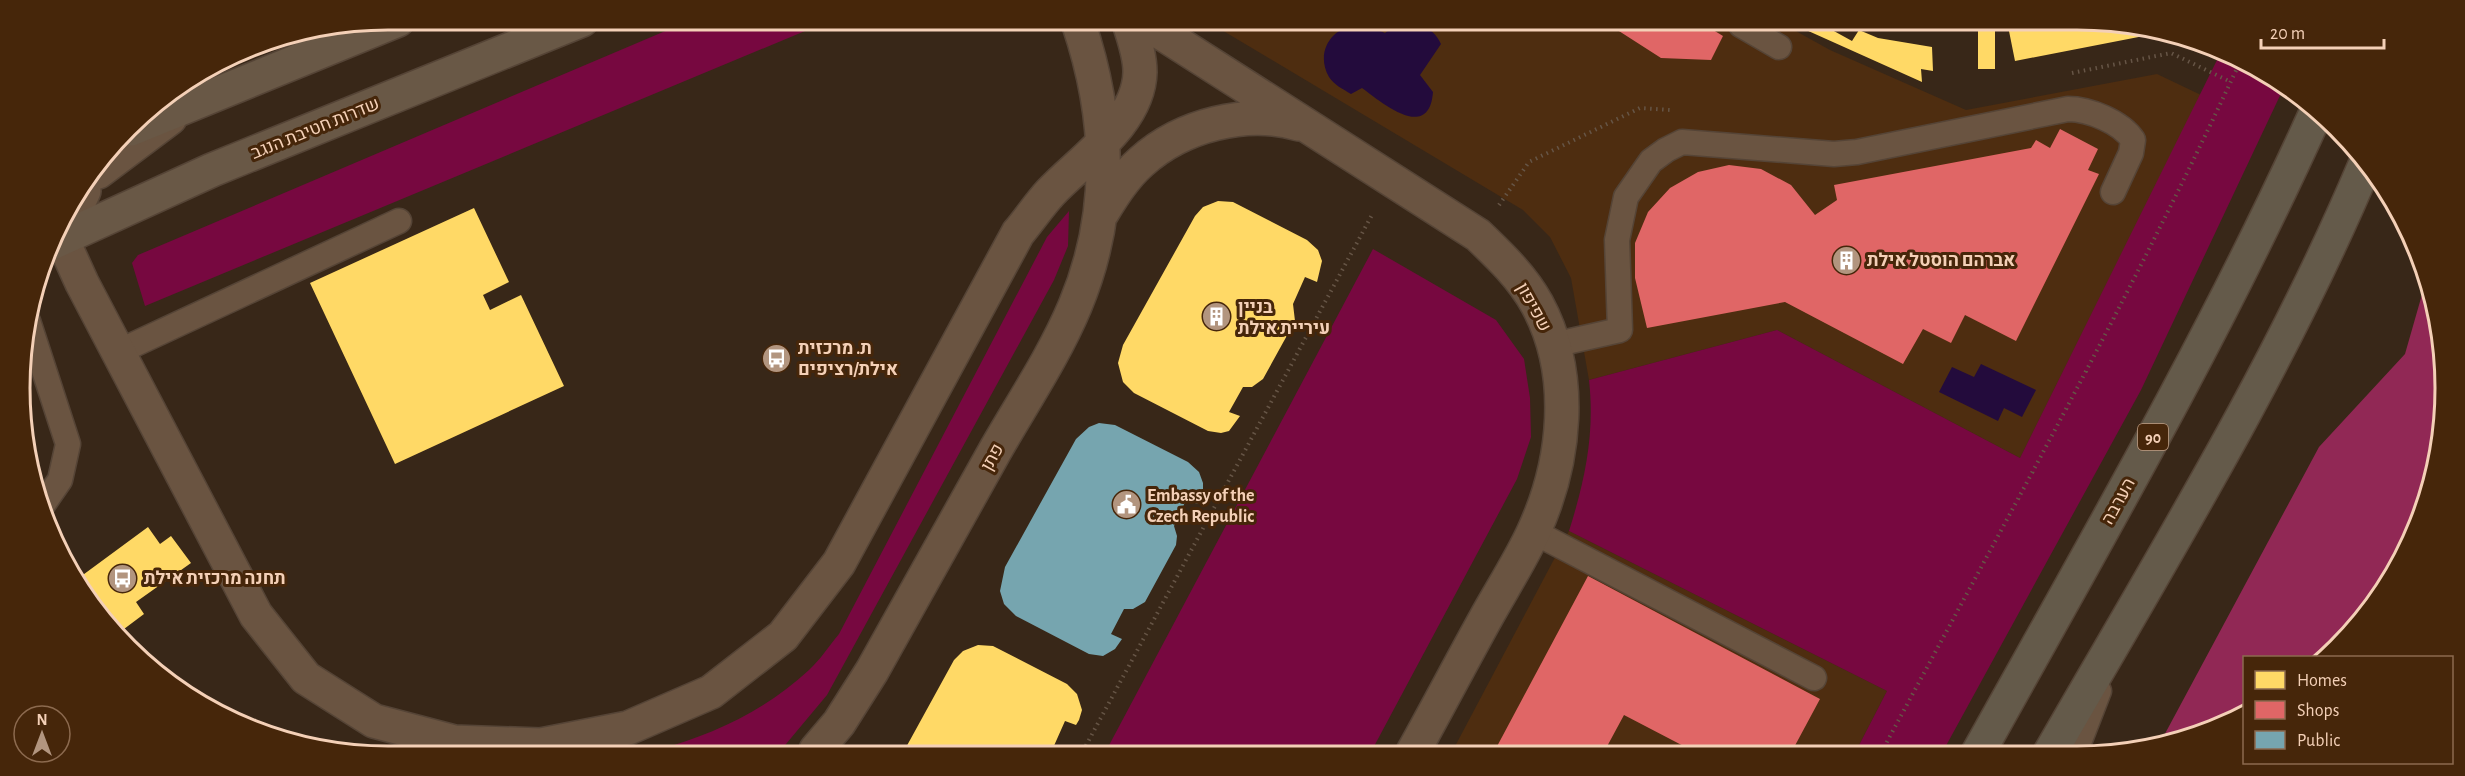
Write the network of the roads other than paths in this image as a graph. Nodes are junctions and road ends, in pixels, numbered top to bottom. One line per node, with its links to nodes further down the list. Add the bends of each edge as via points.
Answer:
1 (557, 30): 18 (main road, שדרות חטיבת הנגב, via 212,170)
2 (1080, 30): 12 (street, פתן, via 1094,78)
3 (1131, 30): 12 (street, via 1140,74 1137,89 1124,116)
4 (1157, 30): 11 (street, שפיפון)
5 (1750, 30): 7 (lane)
6 (372, 31): 8 (main road)
7 (1779, 47)
8 (186, 106): 10 (main road); 13 (street)
9 (2313, 119): 31 (highway, הערבה / 90, via 2178,390)
10 (150, 121)
11 (1312, 128): 16 (street, via 1285,120 1252,119 1192,131 1141,162); 21 (street, שפיפון, via 1478,235 1511,268 1530,295)
12 (1104, 141): 16 (street, פתן); 28 (street, via 1048,196 1018,233 839,563 783,636 711,692 628,728)
13 (110, 163)
14 (2362, 172): 25 (highway, via 2286,339)
15 (2113, 192): 21 (lane, via 2133,140 2128,132 2083,109 1845,153 1682,142 1651,162 1626,197 1617,240 1620,330)
16 (1100, 215): 29 (street, פתן, via 1087,274 1057,340 872,671)
17 (399, 221): 22 (lane)
18 (63, 238)
19 (60, 246): 22 (street)
20 (34, 338): 23 (lane, via 68,444 60,480)
21 (1553, 345): 24 (street, שפיפון, via 1562,388 1561,434)
22 (118, 352): 27 (street, via 256,615 306,678 374,721 454,742)
23 (47, 498)
24 (1534, 532): 26 (lane); 30 (street, שפיפון)
25 (2120, 632): 32 (highway); 33 (lane)
26 (1814, 678)
27 (512, 746)
28 (550, 746)
29 (820, 746)
30 (1416, 746)
31 (1982, 746)
32 (2054, 746)
33 (2077, 746)

